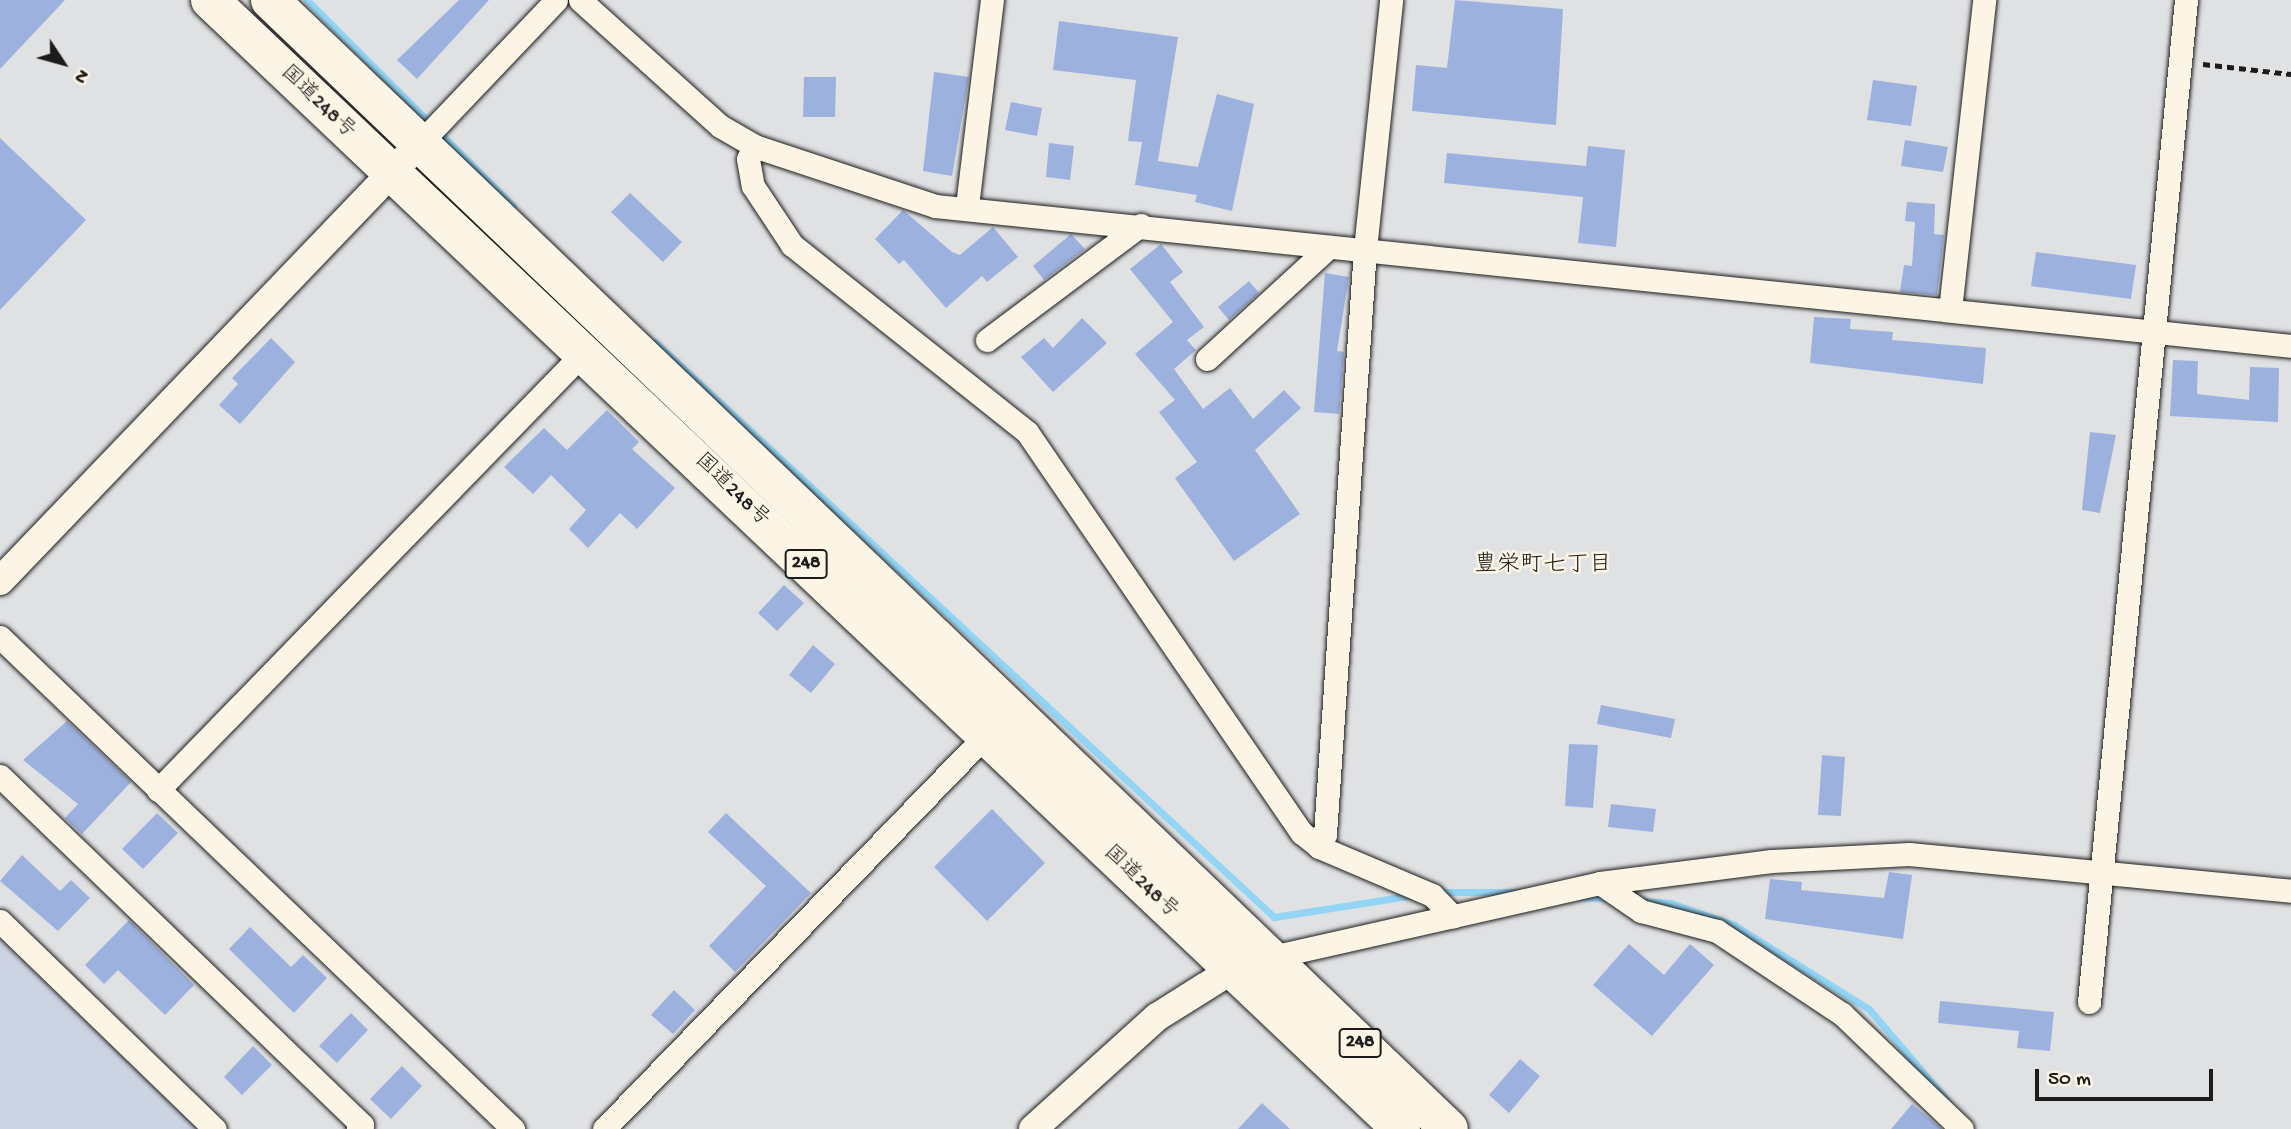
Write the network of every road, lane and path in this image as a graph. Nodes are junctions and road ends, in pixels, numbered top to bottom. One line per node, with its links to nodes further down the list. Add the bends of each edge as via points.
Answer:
1 (211, 0): 13 (highway, 国道248号 / 248)
2 (270, 0): 11 (highway, 国道248号 / 248)
3 (556, 0): 11 (street)
4 (580, 0): 12 (street, via 720,126)
5 (992, 0): 14 (street)
6 (1391, 0): 17 (street)
7 (1983, 0): 18 (street)
8 (2186, 0): 9 (street)
9 (2181, 61): 10 (path); 19 (street)
10 (2291, 74)
11 (420, 143): 13 (street); 35 (highway, 国道248号 / 248)
12 (754, 146): 14 (street, via 935,206); 29 (street, via 748,159 765,213 792,244 1027,432 1302,833)
13 (390, 172): 22 (highway, 国道248号 / 248); 24 (street)
14 (967, 206): 15 (street)
15 (1141, 225): 16 (street); 20 (street)
16 (1329, 247): 17 (street); 23 (street)
17 (1365, 249): 18 (street); 29 (street, via 1325,834)
18 (1950, 310): 19 (street)
19 (2158, 332): 21 (street); 30 (street)
20 (987, 340)
21 (2291, 346)
22 (585, 351): 26 (highway, 国道248号 / 248); 28 (street)
23 (1207, 359)
24 (0, 581)
25 (0, 637): 28 (street)
26 (985, 736): 36 (highway, 国道248号 / 248); 41 (street)
27 (0, 776): 39 (street, via 362,1125)
28 (158, 790): 40 (street)
29 (1319, 847): 33 (street, via 1432,895)
30 (2101, 873): 31 (street, via 1909,854 1772,861); 32 (street); 37 (street)
31 (1600, 883): 33 (street); 45 (street, via 1641,911 1717,931 1842,1014)
32 (2291, 891)
33 (1453, 917): 35 (street)
34 (0, 921): 38 (street)
35 (1271, 956): 36 (street); 44 (highway, 国道248号 / 248)
36 (1232, 970): 42 (street, via 1157,1017); 43 (highway, 国道248号 / 248)
37 (2089, 1002)
38 (215, 1129)
39 (358, 1129)
40 (513, 1129)
41 (604, 1129)
42 (1033, 1129)
43 (1401, 1129)
44 (1450, 1129)
45 (1962, 1129)

